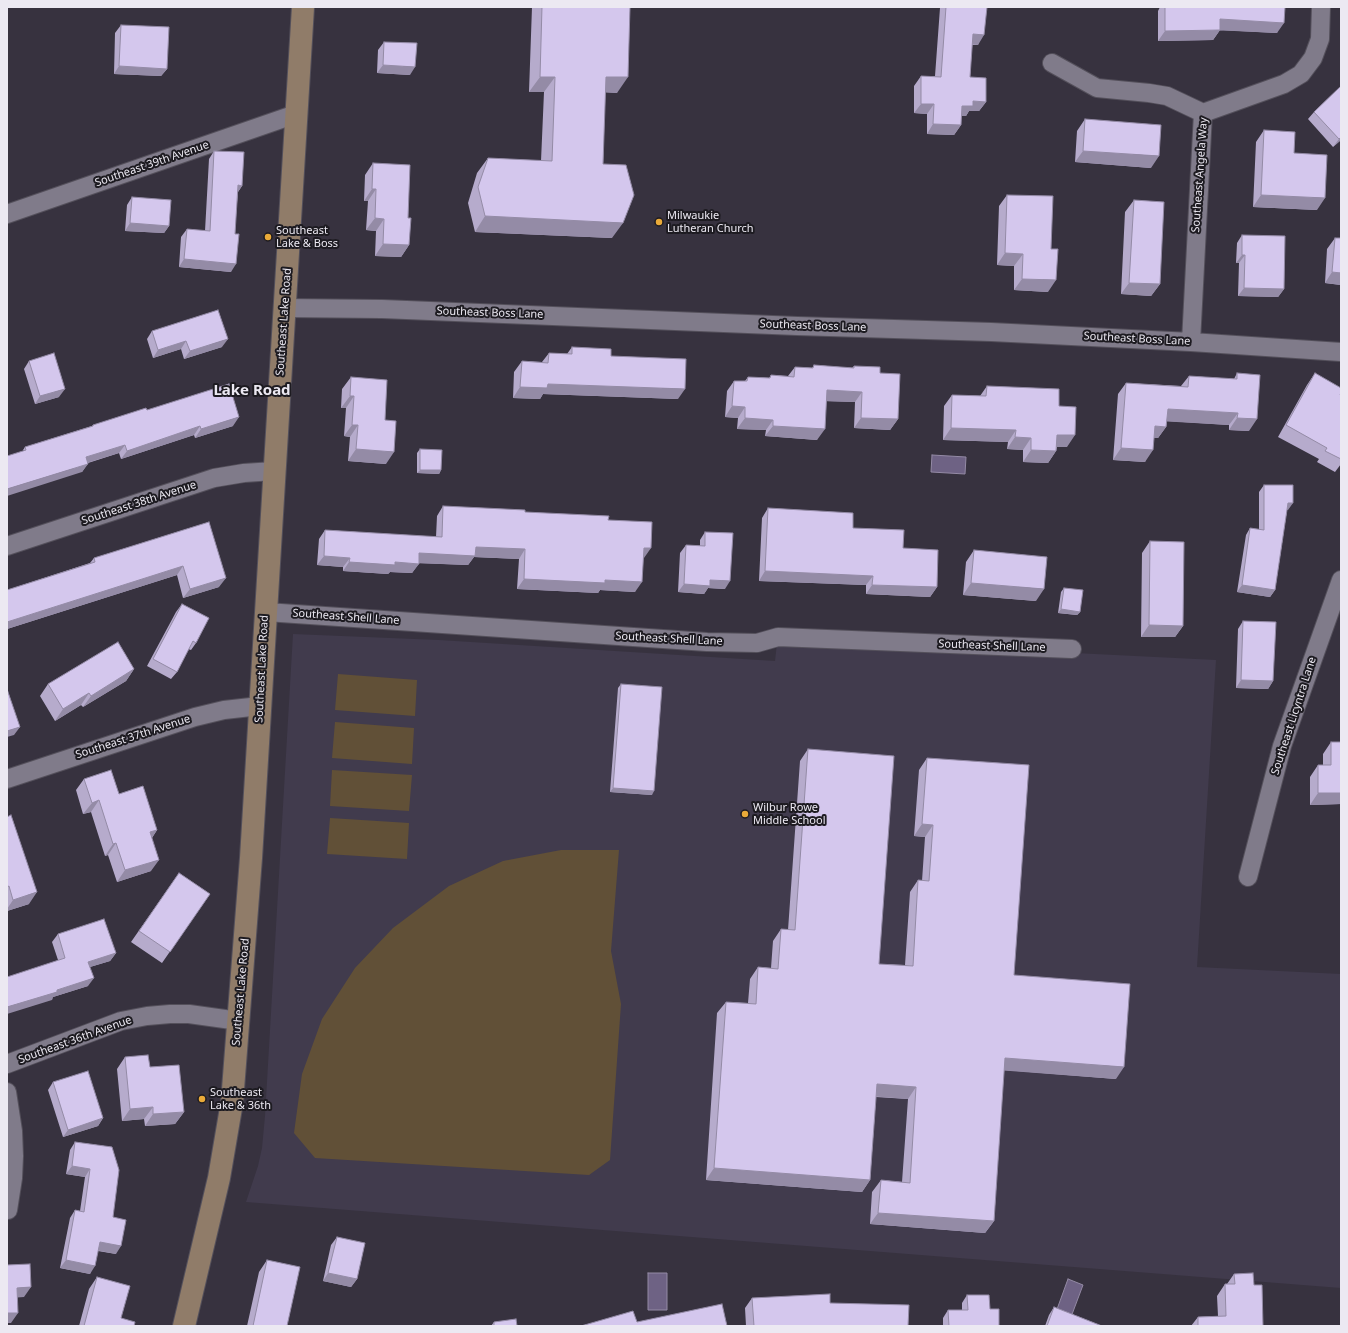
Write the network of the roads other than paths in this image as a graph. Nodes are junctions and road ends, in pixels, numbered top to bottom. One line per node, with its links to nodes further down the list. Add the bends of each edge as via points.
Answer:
1 (303, 7): 5 (main road, Southeast Lake Road)
2 (1321, 7): 4 (street, Southeast Angela Way, via 1320,39 1313,58 1301,74 1284,84)
3 (1052, 63): 4 (street, via 1097,88 1167,96)
4 (1203, 112): 8 (street, Southeast Angela Way)
5 (296, 114): 6 (street, Southeast 39th Avenue); 7 (main road, Southeast Lake Road)
6 (7, 214)
7 (285, 308): 8 (street, Southeast Boss Lane, via 427,310); 10 (main road, Southeast Lake Road)
8 (1191, 342): 9 (street, Southeast Boss Lane)
9 (1341, 352)
10 (274, 471): 11 (street, Southeast 38th Avenue, via 214,478); 13 (main road, Southeast Lake Road)
11 (7, 546)
12 (1341, 580): 17 (street, Southeast Licyntra Lane, via 1282,746)
13 (266, 612): 14 (street, Southeast Shell Lane, via 707,642 757,643 778,637); 15 (main road, Southeast Lake Road)
14 (1072, 649)
15 (260, 706): 16 (street, Southeast 37th Avenue, via 195,716); 18 (main road, Southeast Lake Road)
16 (7, 778)
17 (1248, 877)
18 (239, 1021): 19 (street, Southeast 36th Avenue, via 189,1014 147,1016 121,1021); 22 (main road, Southeast Lake Road, via 232,1102 219,1178)
19 (7, 1064)
20 (7, 1092): 21 (street, via 14,1156)
21 (8, 1210)
22 (184, 1326)

